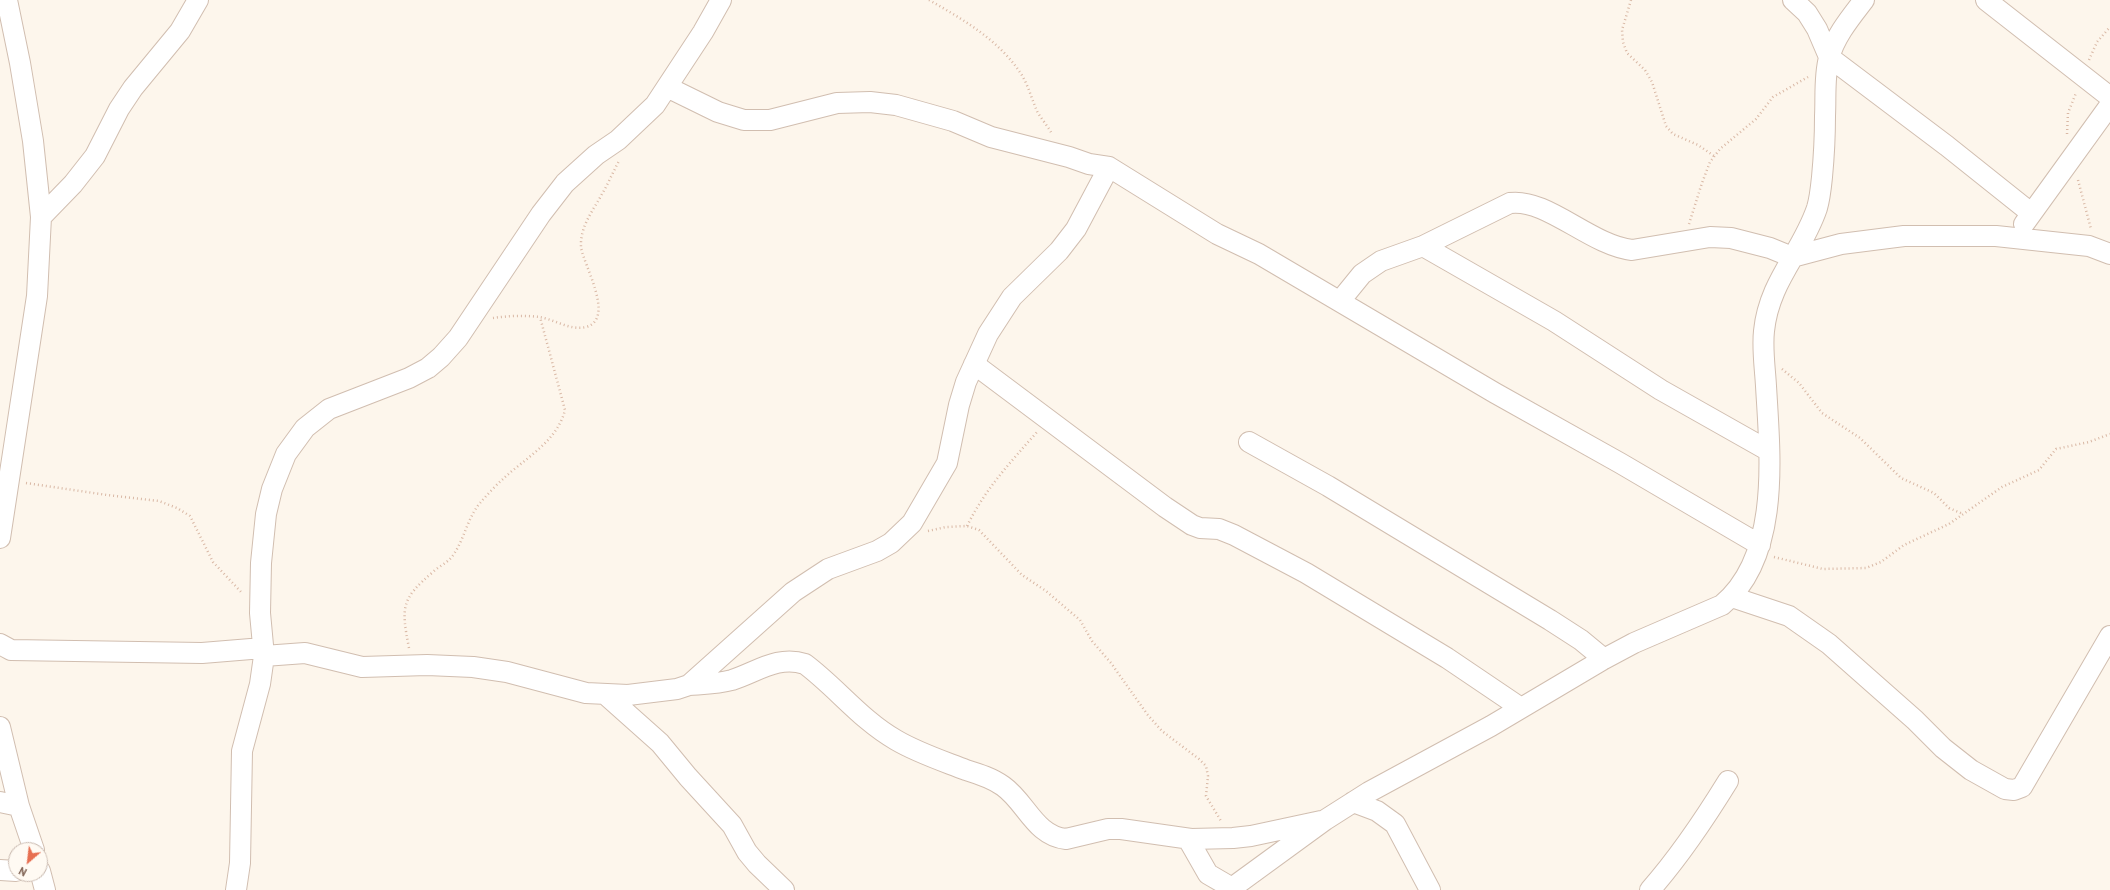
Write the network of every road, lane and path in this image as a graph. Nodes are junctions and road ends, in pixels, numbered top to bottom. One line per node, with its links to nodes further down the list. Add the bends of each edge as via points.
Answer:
1 (6, 0): 21 (street, via 22,71)
2 (198, 0): 21 (street, via 180,31 119,109 95,156 73,184)
3 (721, 0): 12 (street)
4 (929, 0): 15 (path, via 993,42 1008,56 1023,78 1037,112 1050,131)
5 (1631, 0): 16 (path, via 1622,30 1627,53 1652,82 1666,126 1673,134 1698,145)
6 (1793, 0): 10 (street, via 1807,13 1817,29)
7 (1864, 0): 10 (street, via 1848,21)
8 (1986, 0): 11 (street)
9 (2110, 27): 11 (path, via 2097,42)
10 (1828, 61): 16 (path, via 1773,97 1756,119 1729,140); 20 (street, via 1947,146); 26 (street, via 1825,144 1818,207)
11 (2083, 76): 13 (street); 17 (path, via 2068,113 2066,129)
12 (668, 87): 15 (street, via 718,112 744,120 770,120 837,103 870,102 896,105 952,121 991,137); 29 (street, via 656,105 636,124 596,154 565,183 537,219)
13 (2110, 97)
14 (2110, 105): 17 (street)
15 (1061, 155): 19 (street)
16 (1714, 156): 23 (path, via 1702,183)
17 (2072, 157): 20 (street); 25 (path, via 2084,207)
18 (619, 160): 28 (path, via 587,219 581,236 582,248 598,302 598,315 587,327)
19 (1109, 167): 27 (street, via 1217,234 1259,254); 31 (street, via 1076,229 1059,251 1012,297 988,334)
20 (2031, 213): 22 (street)
21 (41, 217): 36 (street, via 37,296)
22 (2014, 237): 25 (street, via 2089,246); 26 (street, via 1904,236 1841,244)
23 (1685, 240): 24 (street, via 1632,250 1621,249 1588,235 1546,211 1518,202 1510,203); 26 (street, via 1731,238 1770,248)
24 (1424, 246): 27 (street, via 1381,261 1362,274); 35 (street, via 1554,320 1661,390)
25 (2104, 252)
26 (1792, 257): 30 (street, via 1775,287 1768,309 1764,332)
27 (1340, 301): 41 (street, via 1495,393 1620,463)
28 (540, 317): 29 (path, via 495,318); 48 (path, via 564,410 562,419 538,450 503,478 480,504 468,522 458,548 449,559 423,580 406,600 403,622)
29 (466, 326): 43 (street, via 441,357 428,368 329,409 305,428 286,454 272,489 266,514 261,563)
30 (1765, 355): 35 (street); 37 (path, via 1799,383 1822,413 1860,438 1901,478 1934,493 1949,508)
31 (974, 364): 32 (street); 49 (street, via 959,405 947,463 912,523 891,543 877,551 828,569 794,592 752,626)
32 (1048, 419): 38 (path, via 996,478 980,500); 51 (street, via 1192,525 1234,535 1306,573 1447,658)
33 (2110, 434): 37 (path, via 2089,442 2056,449 2039,470 2002,487)
34 (1250, 442): 47 (street, via 1550,620)
35 (1769, 451): 41 (street, via 1769,476)
36 (8, 480): 40 (street); 43 (path, via 159,501 177,508 190,516 213,562)
37 (1963, 514): 41 (path, via 1949,524 1904,545 1881,562 1866,568 1823,569)
38 (967, 526): 39 (path, via 946,527); 58 (path, via 979,530 988,537 1022,575 1046,591 1080,620 1092,641 1147,714 1162,731 1202,762 1208,771 1208,802)
39 (927, 532)
40 (0, 538)
41 (1759, 549): 42 (street, via 1745,578)
42 (1732, 597): 44 (street, via 1789,616 1829,644 1915,720 1942,748 1971,770 2006,789 2014,790 2022,787); 47 (street, via 1709,612 1634,643)
43 (260, 613): 46 (street)
44 (2110, 636)
45 (0, 644): 46 (street, via 11,650 119,653)
46 (264, 652): 48 (street, via 305,654 362,667); 62 (street, via 259,691 242,751 240,863)
47 (1604, 659): 51 (street)
48 (412, 666): 50 (street, via 451,666 507,672 562,688)
49 (689, 684): 50 (street, via 677,689 628,695); 59 (street, via 710,684 730,680 778,661 805,664 874,726 897,741 921,753 991,778 1003,786 1042,830 1053,837 1066,839 1108,829 1121,829)
50 (605, 694): 63 (street, via 660,743 732,825 752,858)
51 (1521, 708): 55 (street)
52 (0, 727): 56 (street)
53 (1728, 782): 65 (street, via 1700,827)
54 (0, 802): 56 (street)
55 (1353, 802): 57 (street); 64 (street, via 1377,810 1395,824)
56 (19, 806): 60 (street)
57 (1324, 820): 58 (street); 61 (street)
58 (1233, 838): 59 (street)
59 (1188, 839): 61 (street, via 1208,874)
60 (31, 842)
61 (1231, 889)
62 (236, 890)
63 (784, 890)
64 (1430, 890)
65 (1650, 890)

